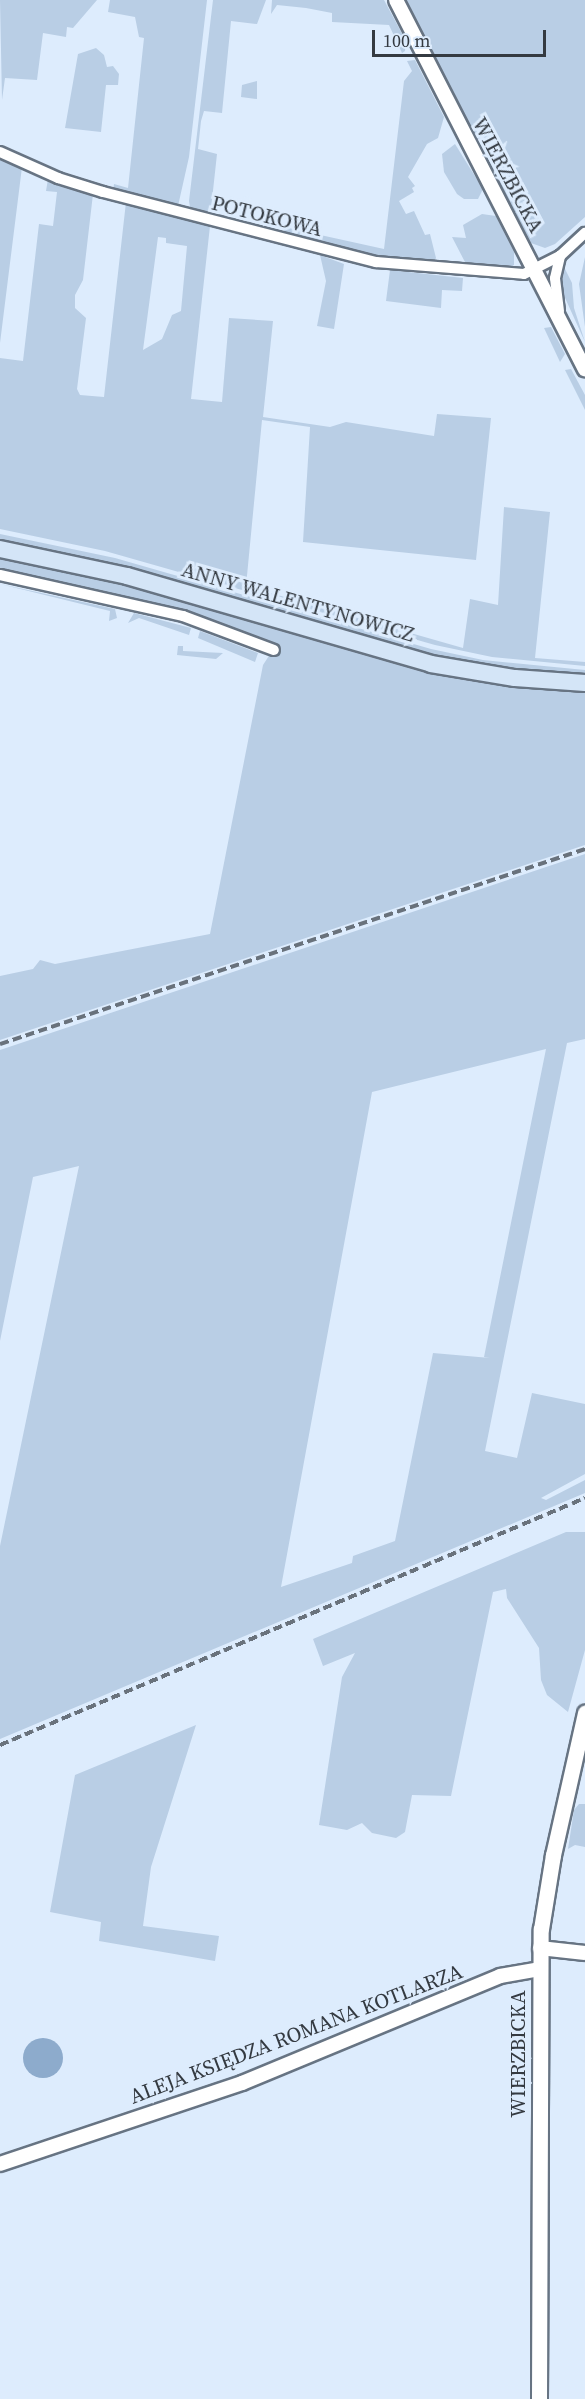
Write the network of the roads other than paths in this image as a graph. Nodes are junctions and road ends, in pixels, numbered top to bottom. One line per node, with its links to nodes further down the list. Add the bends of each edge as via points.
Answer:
1 (396, 0): 5 (street, WIERZBICKA)
2 (0, 152): 5 (street, POTOKOWA, via 68,181 352,258 512,275)
3 (585, 233): 4 (street)
4 (560, 256): 5 (street); 6 (street, via 555,278)
5 (534, 270): 6 (street, WIERZBICKA)
6 (560, 320): 7 (street, WIERZBICKA)
7 (585, 369)
8 (0, 549): 11 (main road, ANNY WALENTYNOWICZ, via 127,576 441,666 515,678)
9 (0, 575): 10 (street, via 183,616)
10 (274, 650)
11 (585, 683)
12 (585, 1713): 13 (main road, WIERZBICKA, via 553,1855)
13 (540, 1948): 14 (street); 15 (main road, WIERZBICKA)
14 (585, 1953)
15 (539, 1969): 16 (street, ALEJA KSIĘDZA ROMANA KOTLARZA, via 501,1976 242,2083); 17 (main road, WIERZBICKA)
16 (0, 2164)
17 (539, 2399)

